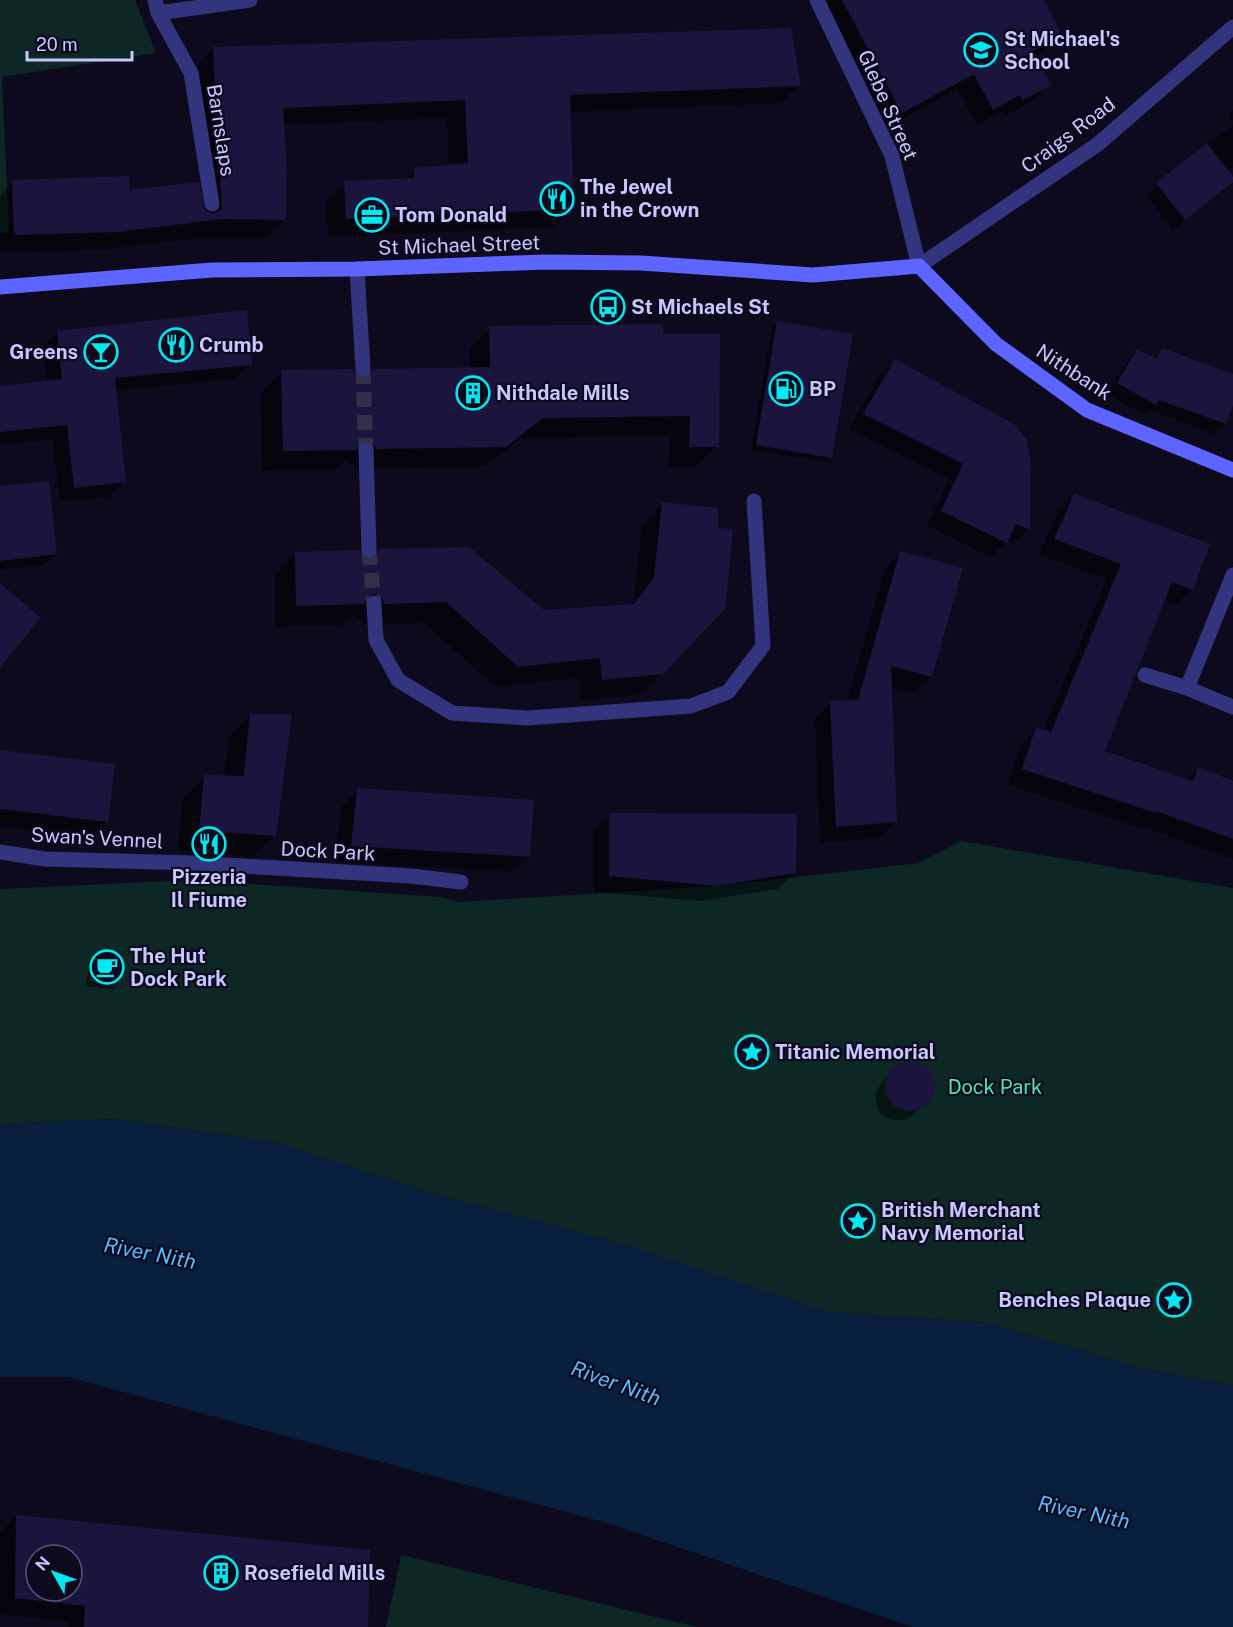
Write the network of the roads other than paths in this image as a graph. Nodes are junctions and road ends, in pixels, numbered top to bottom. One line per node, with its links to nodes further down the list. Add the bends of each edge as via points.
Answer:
1 (250, 0): 3 (street)
2 (817, 0): 6 (street, Glebe Street, via 892,156)
3 (157, 7): 5 (street, Barnslaps, via 191,73)
4 (1233, 27): 6 (street, Craigs Road, via 1098,144)
5 (212, 204)
6 (920, 266): 7 (main road, St Michael Street, via 813,275 629,263); 11 (main road, Nithbank, via 996,344 1087,410)
7 (357, 269): 8 (main road, St Michael Street, via 212,270); 9 (street)
8 (0, 287)
9 (363, 369)
10 (366, 450): 13 (street)
11 (1233, 470)
12 (754, 501): 15 (street, via 763,646 728,692 691,706 528,718 452,713 398,680 376,640)
13 (369, 550)
14 (1233, 575): 17 (street)
15 (374, 604)
16 (1145, 675): 17 (street)
17 (1187, 688): 18 (street)
18 (1233, 707)
19 (0, 852): 20 (street, Swan's Vennel, via 45,859)
20 (193, 863): 21 (street, Dock Park)
21 (461, 882)

